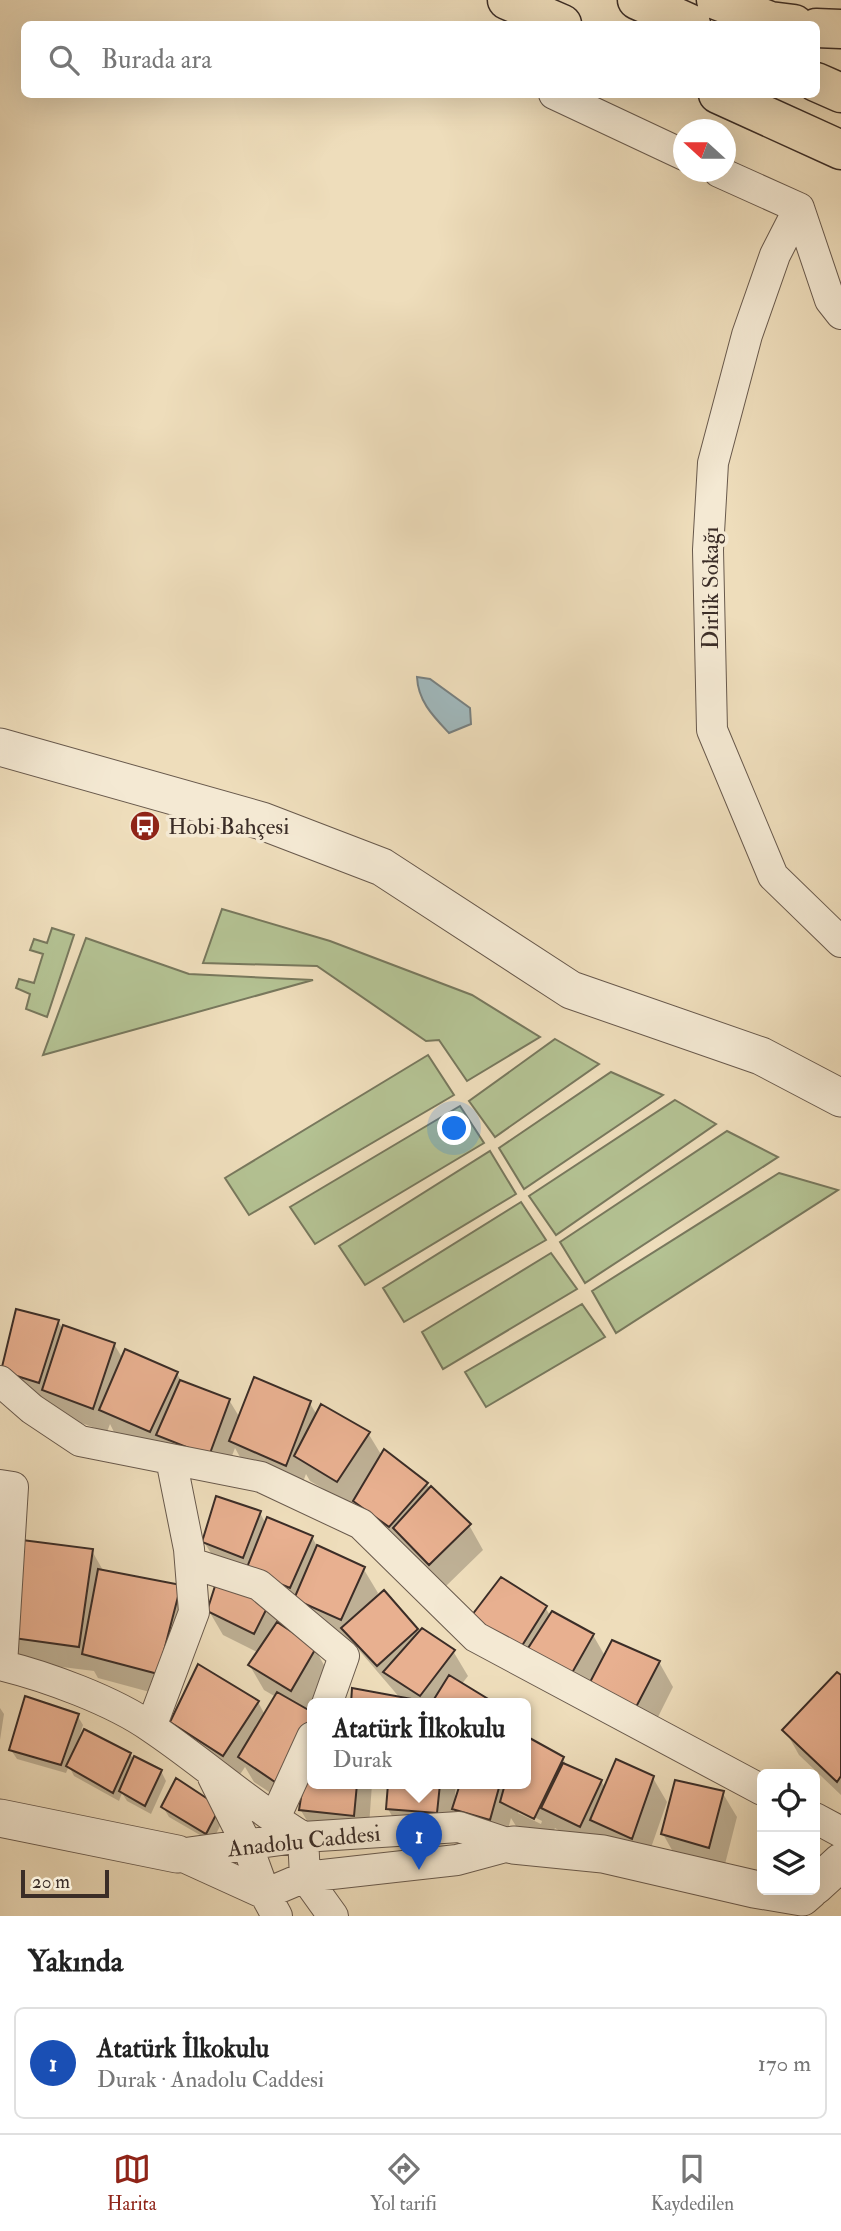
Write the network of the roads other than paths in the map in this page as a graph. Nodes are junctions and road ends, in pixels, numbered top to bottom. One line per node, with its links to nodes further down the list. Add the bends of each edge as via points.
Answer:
1 (508, 0): 4 (highway)
2 (637, 0): 5 (highway)
3 (716, 0): 6 (highway)
4 (555, 21)
5 (684, 21)
6 (776, 21)
7 (820, 28): 8 (highway)
8 (841, 29)
9 (820, 83): 10 (highway)
10 (841, 93)
11 (563, 98): 13 (street)
12 (727, 98): 14 (highway)
13 (673, 150)
14 (841, 150)
15 (736, 180): 16 (street)
16 (799, 208): 17 (street, via 830,300); 19 (street, Dirlik Sokağı, via 775,255 747,335 713,463 708,550 712,730 773,876)
17 (841, 314)
18 (0, 747): 20 (street, via 261,821 382,867 570,990 761,1056)
19 (841, 943)
20 (841, 1098)
21 (0, 1381): 22 (street, via 80,1441)
22 (171, 1459): 24 (street); 30 (street, via 261,1477 361,1524 476,1637)
23 (0, 1485): 25 (street, via 13,1487)
24 (191, 1563): 26 (street, via 259,1585 344,1656); 27 (street, via 194,1612)
25 (1, 1665): 27 (street, via 108,1702)
26 (329, 1698)
27 (151, 1727): 29 (street)
28 (307, 1748): 32 (street)
29 (212, 1774): 32 (street); 37 (street)
30 (757, 1787)
31 (0, 1818): 38 (street)
32 (274, 1820): 35 (street)
33 (820, 1821): 34 (street)
34 (841, 1832)
35 (303, 1838): 36 (street, Anadolu Caddesi, via 459,1827); 37 (street, Anadolu Caddesi); 40 (street)
36 (513, 1845): 40 (street, via 457,1860); 42 (street, via 603,1854)
37 (248, 1847): 38 (street, Anadolu Caddesi); 43 (street)
38 (177, 1854): 43 (street)
39 (841, 1862): 41 (street)
40 (305, 1877): 43 (street); 44 (street)
41 (820, 1881)
42 (757, 1890)
43 (271, 1905)
44 (333, 1916)

